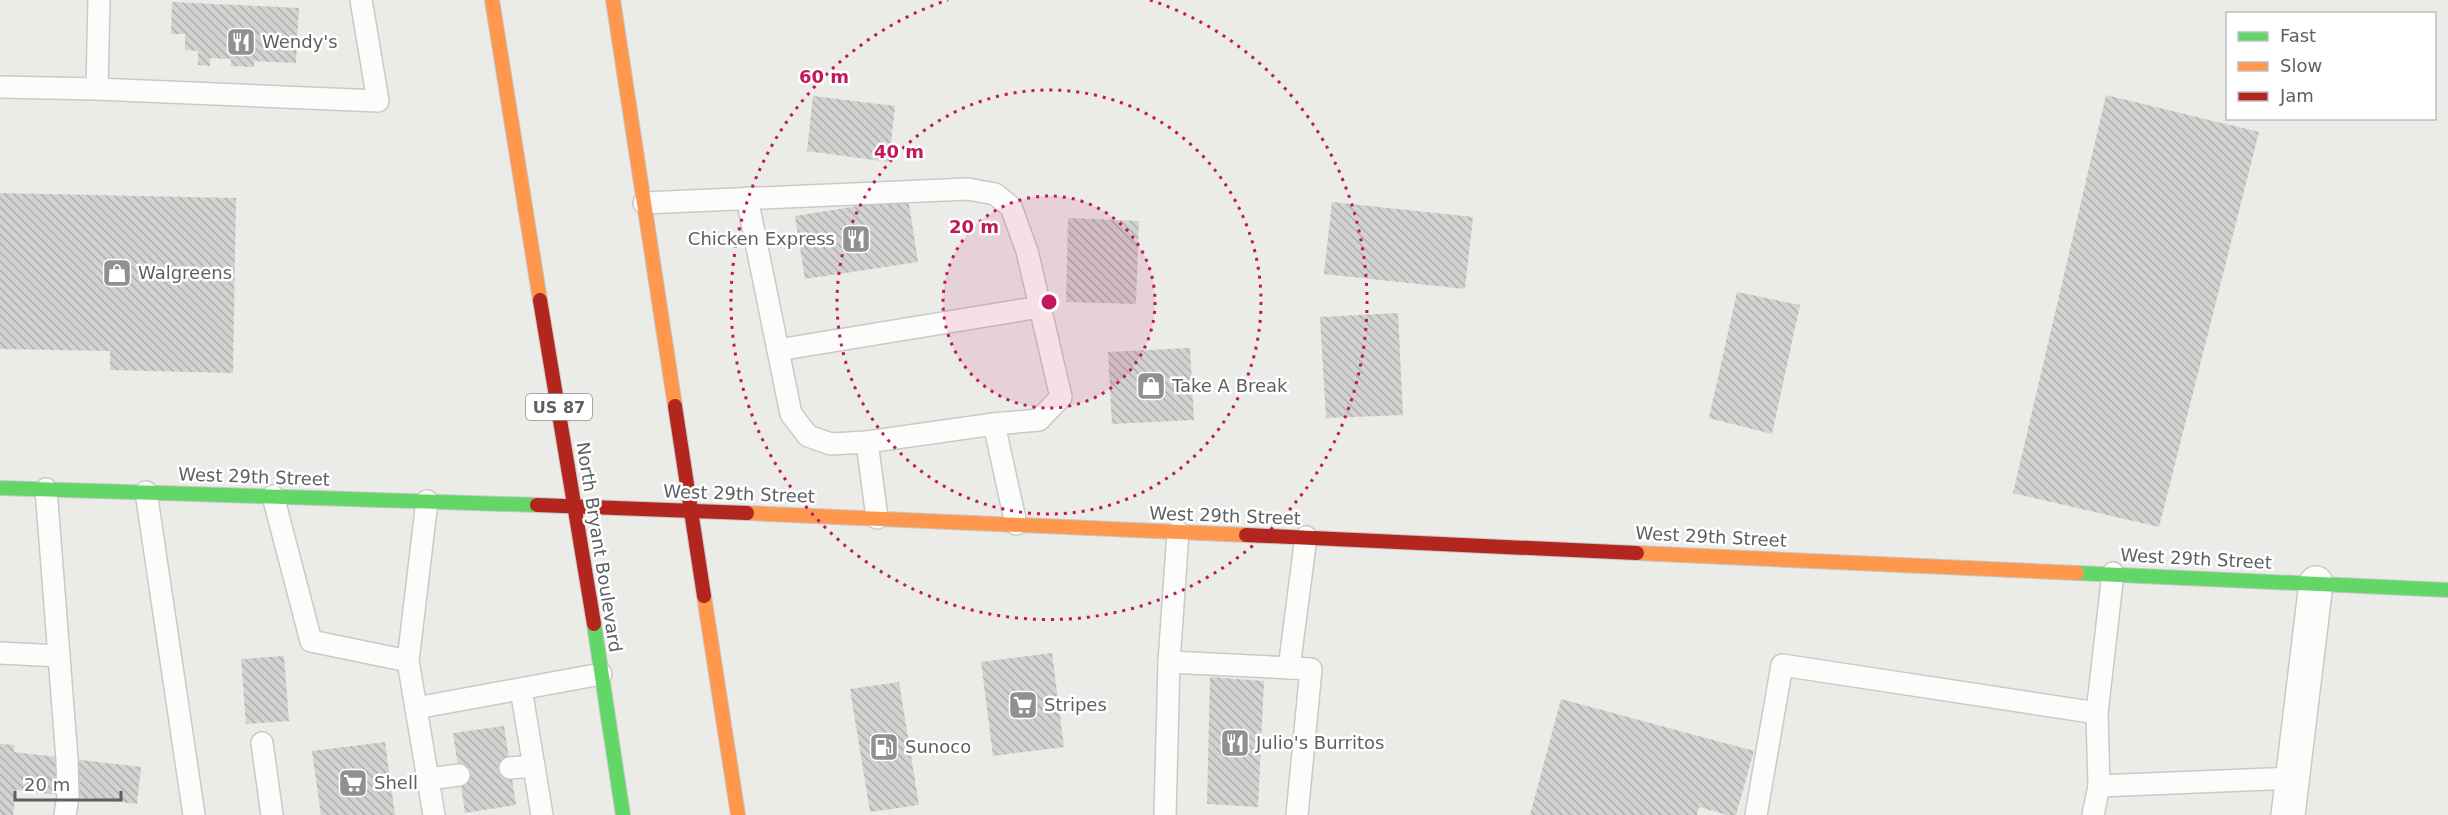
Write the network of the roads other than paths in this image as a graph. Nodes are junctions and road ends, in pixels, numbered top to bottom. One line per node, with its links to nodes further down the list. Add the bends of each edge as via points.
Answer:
1 (99, 0): 6 (lane)
2 (361, 0): 6 (lane, via 378,100)
3 (492, 0): 18 (main road, North Bryant Boulevard / US 87)
4 (613, 0): 8 (main road)
5 (0, 87): 6 (lane)
6 (97, 89)
7 (747, 198): 8 (lane); 9 (lane, via 968,189 995,194 1011,207 1027,251); 10 (lane)
8 (644, 203): 19 (main road)
9 (1040, 307): 10 (lane); 11 (lane, via 1061,397 1040,420)
10 (778, 350): 12 (lane, via 791,414 808,436 831,444)
11 (994, 424): 12 (lane); 21 (lane)
12 (867, 442): 20 (lane)
13 (0, 488): 14 (main road, West 29th Street)
14 (46, 489): 15 (main road, West 29th Street); 28 (lane)
15 (146, 492): 16 (main road, West 29th Street); 44 (lane)
16 (273, 496): 17 (main road, West 29th Street); 29 (lane, via 311,641)
17 (427, 501): 18 (main road, West 29th Street); 29 (lane)
18 (576, 506): 19 (main road, West 29th Street); 32 (main road, North Bryant Boulevard / US 87)
19 (690, 510): 20 (main road, West 29th Street); 49 (main road)
20 (877, 518): 21 (main road, West 29th Street)
21 (1016, 524): 22 (main road, West 29th Street)
22 (1178, 532): 23 (main road, West 29th Street); 30 (lane)
23 (1306, 537): 24 (main road, West 29th Street); 31 (lane)
24 (2114, 573): 25 (main road, West 29th Street); 35 (lane)
25 (2316, 583): 26 (main road, West 29th Street); 40 (street)
26 (2448, 590)
27 (0, 653): 28 (lane)
28 (59, 656): 43 (lane, via 67,759)
29 (408, 661): 34 (lane)
30 (1170, 662): 31 (lane); 50 (lane)
31 (1288, 668): 51 (lane, via 1311,669)
32 (601, 674): 33 (lane); 48 (main road, North Bryant Boulevard / US 87)
33 (521, 689): 34 (lane); 37 (lane)
34 (416, 708): 41 (lane)
35 (2097, 713): 42 (lane); 52 (lane, via 1782,665)
36 (262, 743): 45 (lane)
37 (534, 766): 38 (lane); 47 (lane)
38 (510, 768)
39 (459, 775): 41 (lane)
40 (2292, 778): 42 (lane); 54 (street)
41 (428, 779): 46 (lane)
42 (2099, 786): 53 (lane)
43 (66, 815)
44 (194, 815)
45 (272, 815)
46 (434, 815)
47 (542, 815)
48 (623, 815)
49 (738, 815)
50 (1165, 815)
51 (1298, 815)
52 (1756, 815)
53 (2093, 815)
54 (2288, 815)

